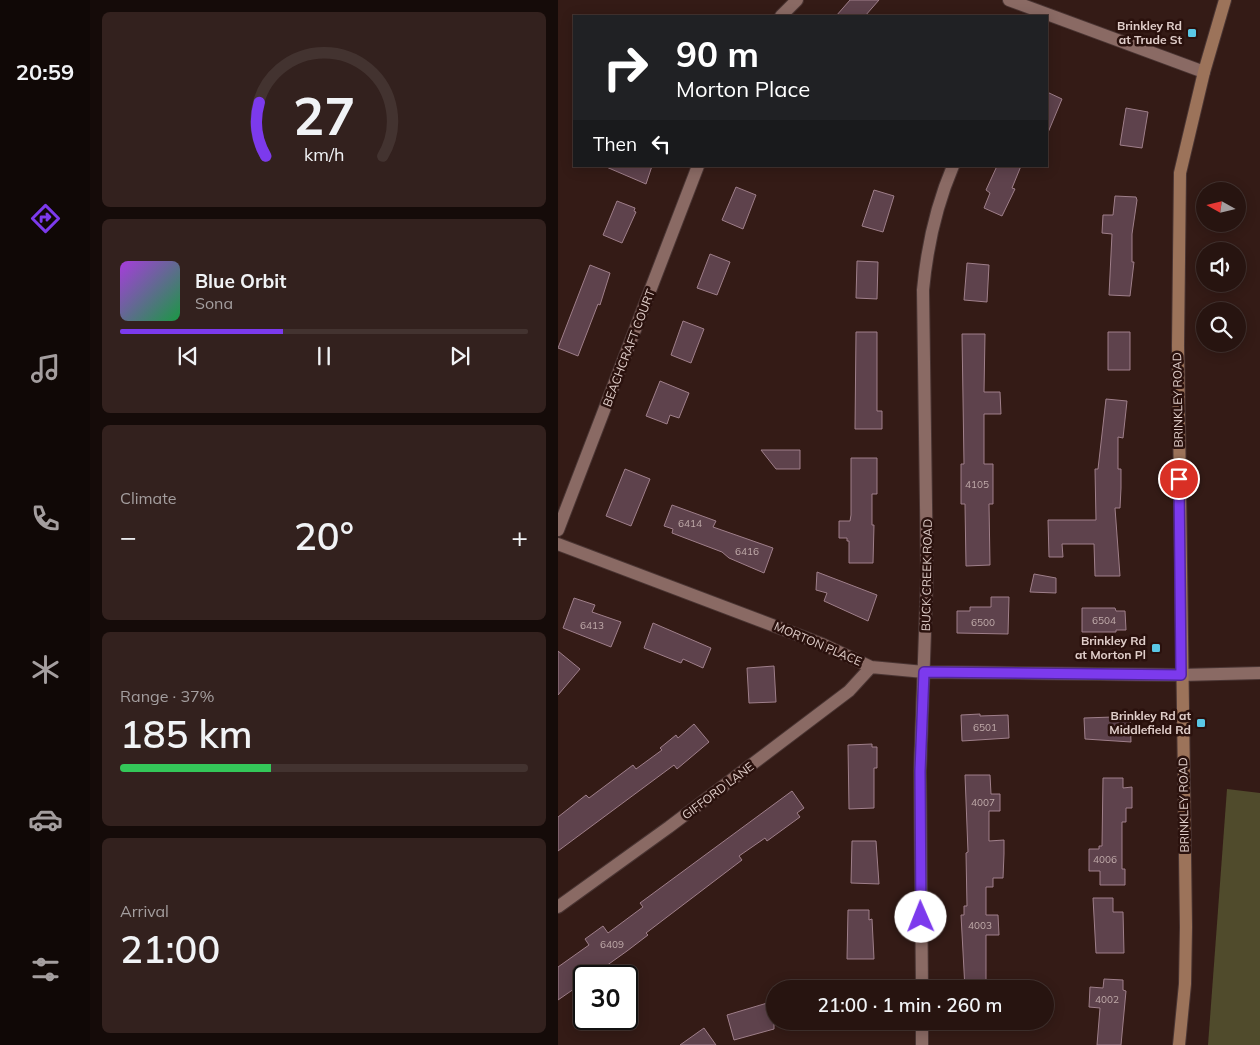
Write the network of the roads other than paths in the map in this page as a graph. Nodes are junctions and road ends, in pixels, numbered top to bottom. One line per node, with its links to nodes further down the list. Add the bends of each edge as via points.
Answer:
1 (798, 0): 5 (street)
2 (1009, 0): 4 (street)
3 (1225, 0): 7 (main road, BRINKLEY ROAD)
4 (1022, 12)
5 (782, 15)
6 (1048, 21): 7 (street)
7 (1204, 72): 15 (main road, BRINKLEY ROAD, via 1180,173)
8 (698, 167): 10 (street, BEACHCRAFT COURT)
9 (953, 167): 13 (street, BUCK CREEK ROAD, via 934,220 923,290 927,506)
10 (558, 530)
11 (558, 544): 12 (street, MORTON PLACE, via 822,644)
12 (872, 667): 13 (street, MORTON PLACE); 16 (street, GIFFORD LANE, via 842,697)
13 (924, 672): 15 (street, MORTON PLACE); 17 (street, BUCK CREEK ROAD, via 920,771)
14 (1260, 673): 15 (street, MORTON PLACE)
15 (1181, 675): 20 (main road, BRINKLEY ROAD, via 1186,927)
16 (558, 908)
17 (922, 980)
18 (922, 1030): 19 (street)
19 (922, 1045)
20 (1179, 1045)

